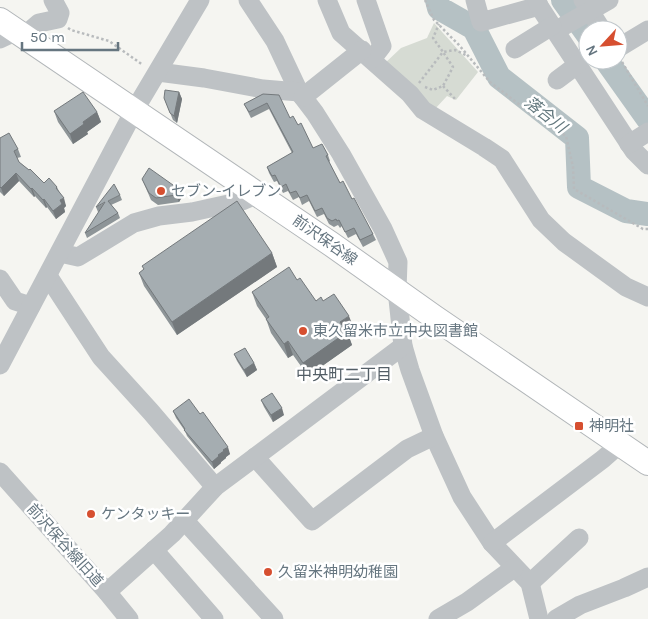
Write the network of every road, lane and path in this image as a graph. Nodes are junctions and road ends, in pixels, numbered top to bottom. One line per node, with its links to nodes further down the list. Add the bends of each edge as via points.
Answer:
1 (200, 0): 23 (street)
2 (248, 0): 26 (street, via 275,42)
3 (327, 0): 19 (street, via 341,33)
4 (366, 0): 19 (street, via 382,46)
5 (425, 0): 12 (path)
6 (475, 0): 8 (street, via 481,22)
7 (609, 0): 10 (street)
8 (538, 3): 13 (street)
9 (57, 6): 15 (street, via 39,23); 23 (path, via 71,30 109,41)
10 (587, 6): 11 (street); 13 (street)
11 (596, 20)
12 (439, 24): 18 (path, via 433,38); 20 (path)
13 (554, 29): 17 (street); 21 (street)
14 (648, 30): 16 (street)
15 (10, 31): 29 (main road, 前沢保谷線)
16 (628, 42)
17 (516, 49)
18 (443, 52): 20 (path, via 455,50); 25 (path, via 453,67); 25 (path, via 418,84 433,90)
19 (367, 55): 26 (street); 39 (street, via 423,110 502,159 541,220 564,242 626,286)
20 (469, 57): 34 (path, via 490,82 566,136 574,189)
21 (577, 65): 24 (street); 31 (street)
22 (626, 70): 28 (path)
23 (158, 72): 26 (street); 29 (street)
24 (557, 80)
25 (443, 86): 27 (path)
26 (301, 94): 38 (street, via 341,154 383,229 398,262)
27 (456, 100)
28 (648, 106)
29 (134, 111): 33 (main road, 前沢保谷線); 35 (street)
30 (648, 132): 31 (street)
31 (629, 144): 32 (street)
32 (648, 165)
33 (258, 194): 35 (street, via 242,201 134,223 78,257); 38 (main road, 前沢保谷線)
34 (648, 229)
35 (60, 253): 36 (street)
36 (48, 276): 40 (street); 48 (street, via 101,357)
37 (0, 279): 40 (street, via 15,301)
38 (397, 290): 41 (street); 44 (main road, 前沢保谷線)
39 (648, 297)
40 (31, 306): 42 (street)
41 (403, 346): 43 (street); 45 (street)
42 (0, 365)
43 (434, 436): 45 (street, via 407,449 312,521); 51 (street, via 462,497)
44 (620, 444): 46 (main road, 前沢保谷線); 51 (street)
45 (255, 456): 48 (street)
46 (646, 457)
47 (0, 472): 56 (street, 前沢保谷線旧道)
48 (214, 487): 49 (street)
49 (184, 520): 52 (street); 59 (street)
50 (579, 538): 55 (street)
51 (492, 543): 53 (street)
52 (154, 550): 56 (street); 58 (street)
53 (514, 568): 55 (street); 60 (street)
54 (648, 577): 62 (street, via 580,605)
55 (530, 583): 61 (street)
56 (107, 592): 57 (street, 前沢保谷線旧道)
57 (122, 616)
58 (214, 619)
59 (274, 619)
60 (438, 619)
61 (539, 619)
62 (556, 619)

